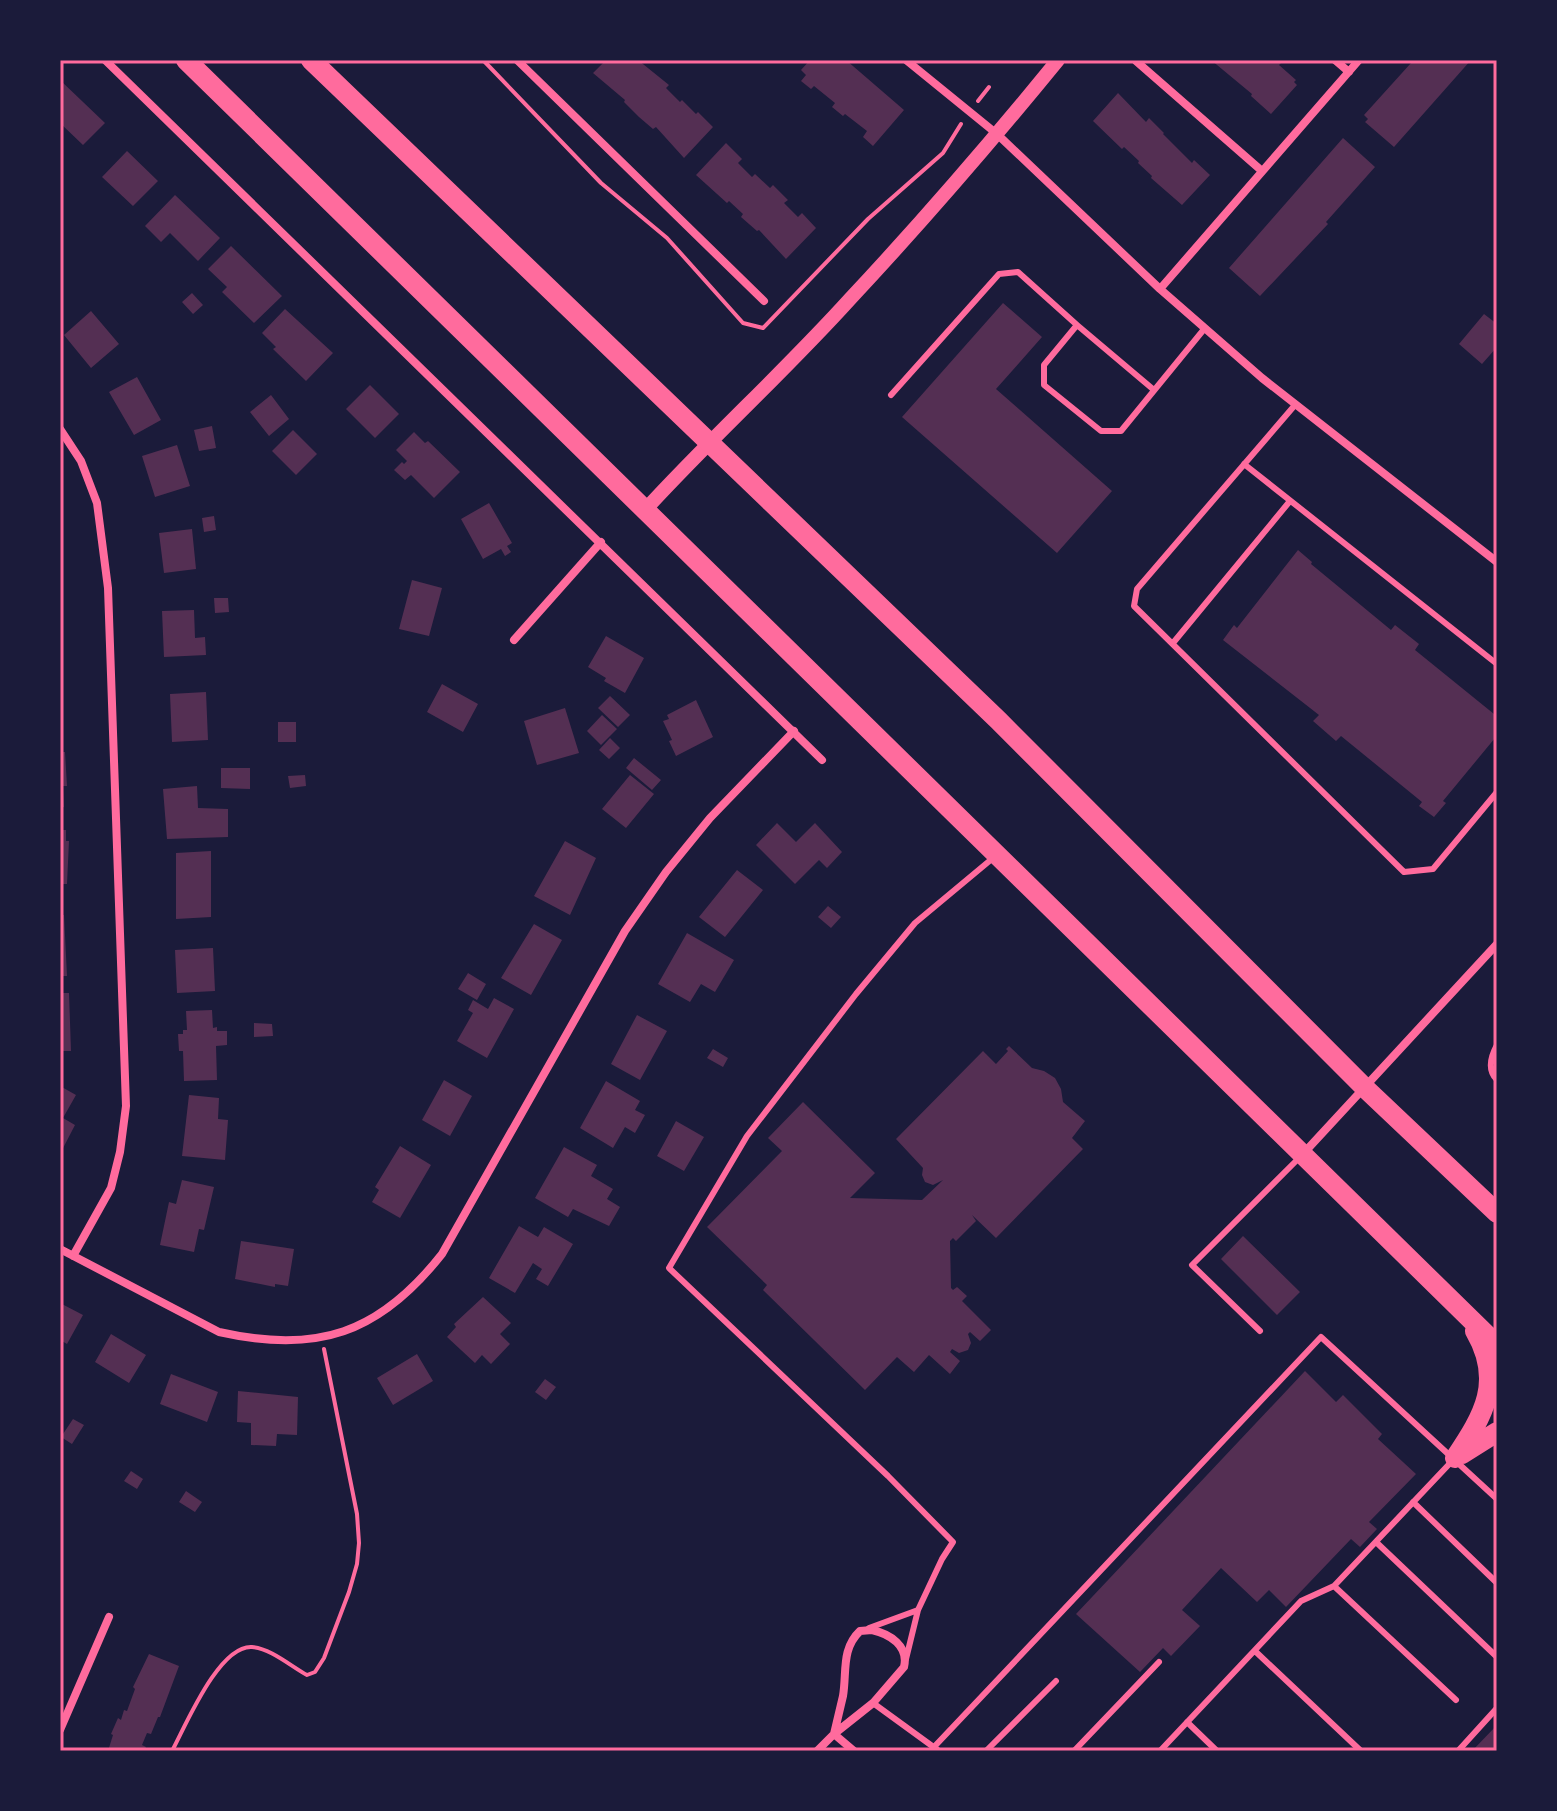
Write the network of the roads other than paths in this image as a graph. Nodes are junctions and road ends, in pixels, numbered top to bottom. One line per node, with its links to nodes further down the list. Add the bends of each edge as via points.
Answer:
1 (105, 60): 25 (street)
2 (186, 60): 24 (highway)
3 (311, 60): 21 (highway)
4 (517, 60): 14 (street)
5 (906, 60): 11 (street)
6 (1058, 60): 11 (street)
7 (1335, 60): 10 (street)
8 (1359, 60): 10 (street)
9 (1136, 61): 12 (street)
10 (1349, 72): 12 (street)
11 (997, 134): 13 (street); 21 (street, via 848,302)
12 (1262, 171): 13 (street)
13 (1160, 289): 16 (street)
14 (764, 301)
15 (1077, 325): 17 (lane); 17 (lane, via 1044,365 1044,385 1101,431 1121,431); 18 (lane, via 1018,272 999,274)
16 (1205, 328): 17 (lane); 19 (street)
17 (1154, 390)
18 (891, 395)
19 (1295, 405): 22 (lane); 26 (street)
20 (60, 429): 41 (street, via 81,461 97,503 108,588 126,1106 111,1188)
21 (707, 443): 24 (street); 37 (highway, via 998,720)
22 (1244, 464): 23 (lane); 28 (lane, via 1137,589 1134,606)
23 (1290, 501): 28 (lane); 29 (lane)
24 (646, 509): 33 (highway)
25 (601, 542): 27 (street); 30 (street)
26 (1497, 562)
27 (514, 640)
28 (1173, 643): 32 (lane, via 1404,872 1433,869)
29 (1497, 664)
30 (794, 731): 31 (street); 41 (street, via 666,872 625,931 442,1254 384,1311 321,1338 271,1342 219,1332)
31 (822, 760)
32 (1496, 796)
33 (996, 855): 38 (highway); 52 (lane, via 915,923 856,994 747,1136 669,1268 953,1542)
34 (1497, 944): 37 (street)
35 (1497, 1045): 36 (lane, via 1490,1060)
36 (1497, 1080)
37 (1366, 1089): 38 (street); 39 (highway)
38 (1302, 1155): 42 (highway); 43 (lane, via 1192,1265)
39 (1497, 1213)
40 (60, 1249): 41 (street)
41 (73, 1256)
42 (1467, 1317): 44 (highway); 46 (highway, via 1486,1353 1490,1382 1474,1431)
43 (1260, 1331)
44 (1497, 1345)
45 (1497, 1432): 46 (highway)
46 (1455, 1458): 47 (lane); 48 (lane); 66 (lane, via 1321,1337)
47 (1497, 1499)
48 (1413, 1502): 49 (lane); 50 (lane)
49 (1376, 1542): 51 (lane); 56 (lane)
50 (1497, 1583)
51 (1334, 1586): 55 (lane, via 1301,1601); 60 (lane)
52 (918, 1610): 54 (lane); 57 (lane)
53 (109, 1617): 64 (street)
54 (860, 1631): 57 (street, via 883,1632 900,1645); 65 (street, via 845,1657)
55 (1255, 1651): 63 (lane); 73 (lane)
56 (1497, 1657)
57 (906, 1660): 61 (street)
58 (1159, 1662): 70 (lane)
59 (1056, 1681): 69 (lane)
60 (1456, 1700)
61 (873, 1703): 65 (street); 66 (lane)
62 (1497, 1708): 74 (lane)
63 (1187, 1722): 71 (lane); 72 (lane)
64 (60, 1730)
65 (834, 1734): 67 (street); 68 (street)
66 (937, 1749)
67 (817, 1751)
68 (854, 1751)
69 (986, 1751)
70 (1074, 1751)
71 (1160, 1751)
72 (1217, 1751)
73 (1361, 1751)
74 (1458, 1751)

